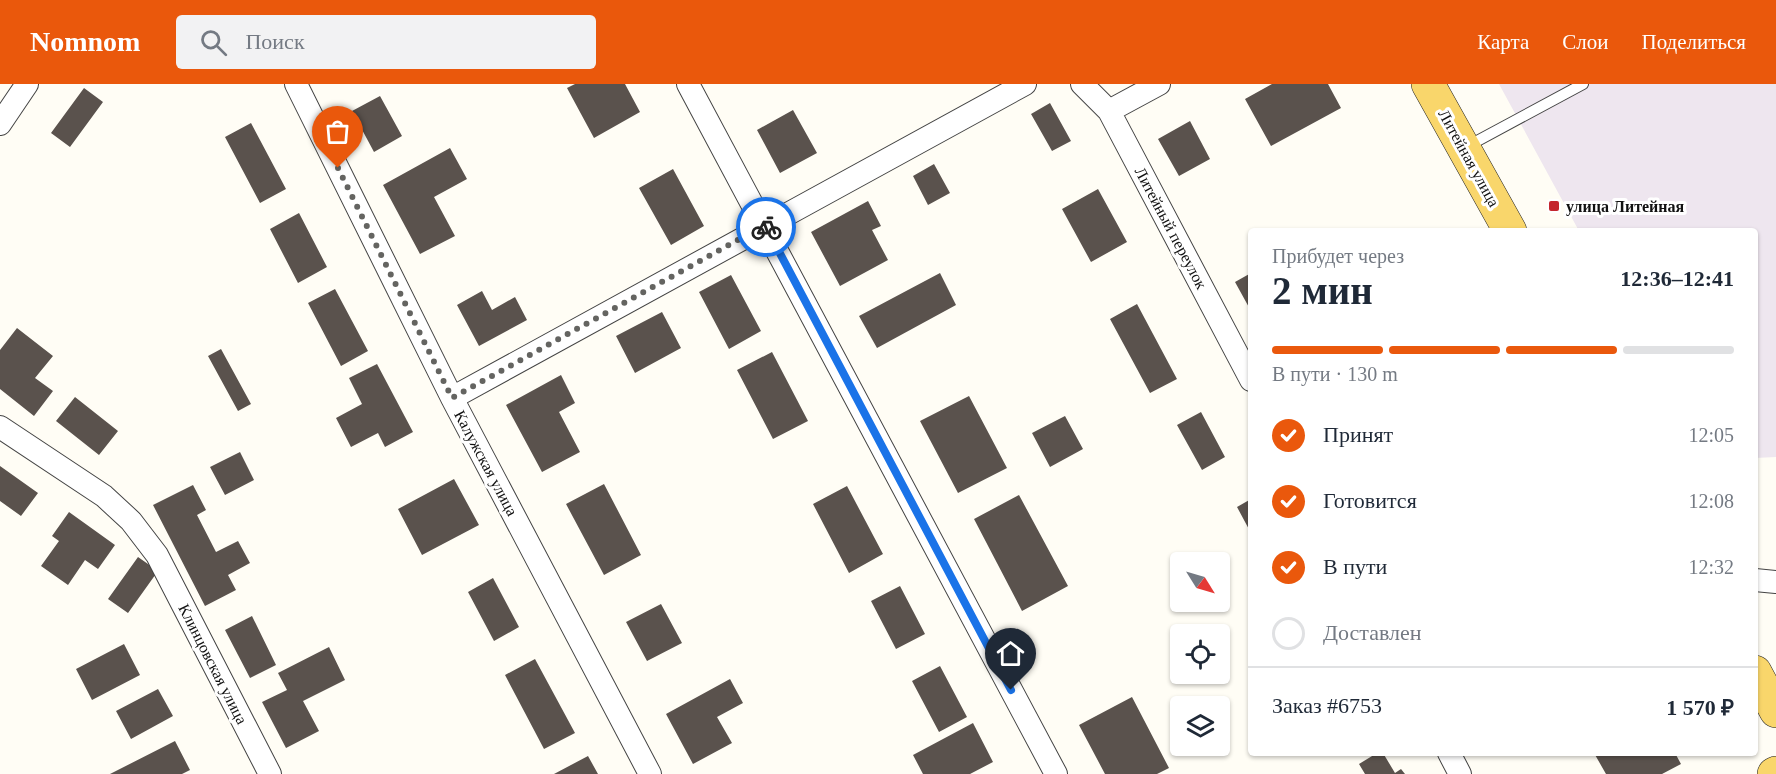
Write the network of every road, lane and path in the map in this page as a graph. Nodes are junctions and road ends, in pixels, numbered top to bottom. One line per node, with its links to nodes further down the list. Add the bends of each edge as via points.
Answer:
1 (27, 84): 10 (street)
2 (296, 84): 15 (street, Калужская улица)
3 (688, 84): 12 (street)
4 (1025, 84): 12 (street)
5 (1082, 84): 9 (street, Литейный переулок)
6 (1159, 84): 9 (street)
7 (1428, 84): 11 (main road, Литейная улица)
8 (1583, 84): 11 (lane)
9 (1109, 111): 14 (street, Литейный переулок)
10 (0, 124)
11 (1463, 148): 13 (main road, Литейная улица)
12 (765, 225): 15 (street); 24 (street)
13 (1508, 228)
14 (1248, 374)
15 (452, 398): 23 (street, Калужская улица)
16 (0, 427): 22 (street, Клинцовская улица, via 104,496 131,521 157,555)
17 (1758, 580): 18 (street)
18 (1776, 582)
19 (1758, 676): 20 (main road)
20 (1774, 698)
21 (1451, 756): 25 (street)
22 (270, 774)
23 (650, 774)
24 (1056, 774)
25 (1460, 774)

